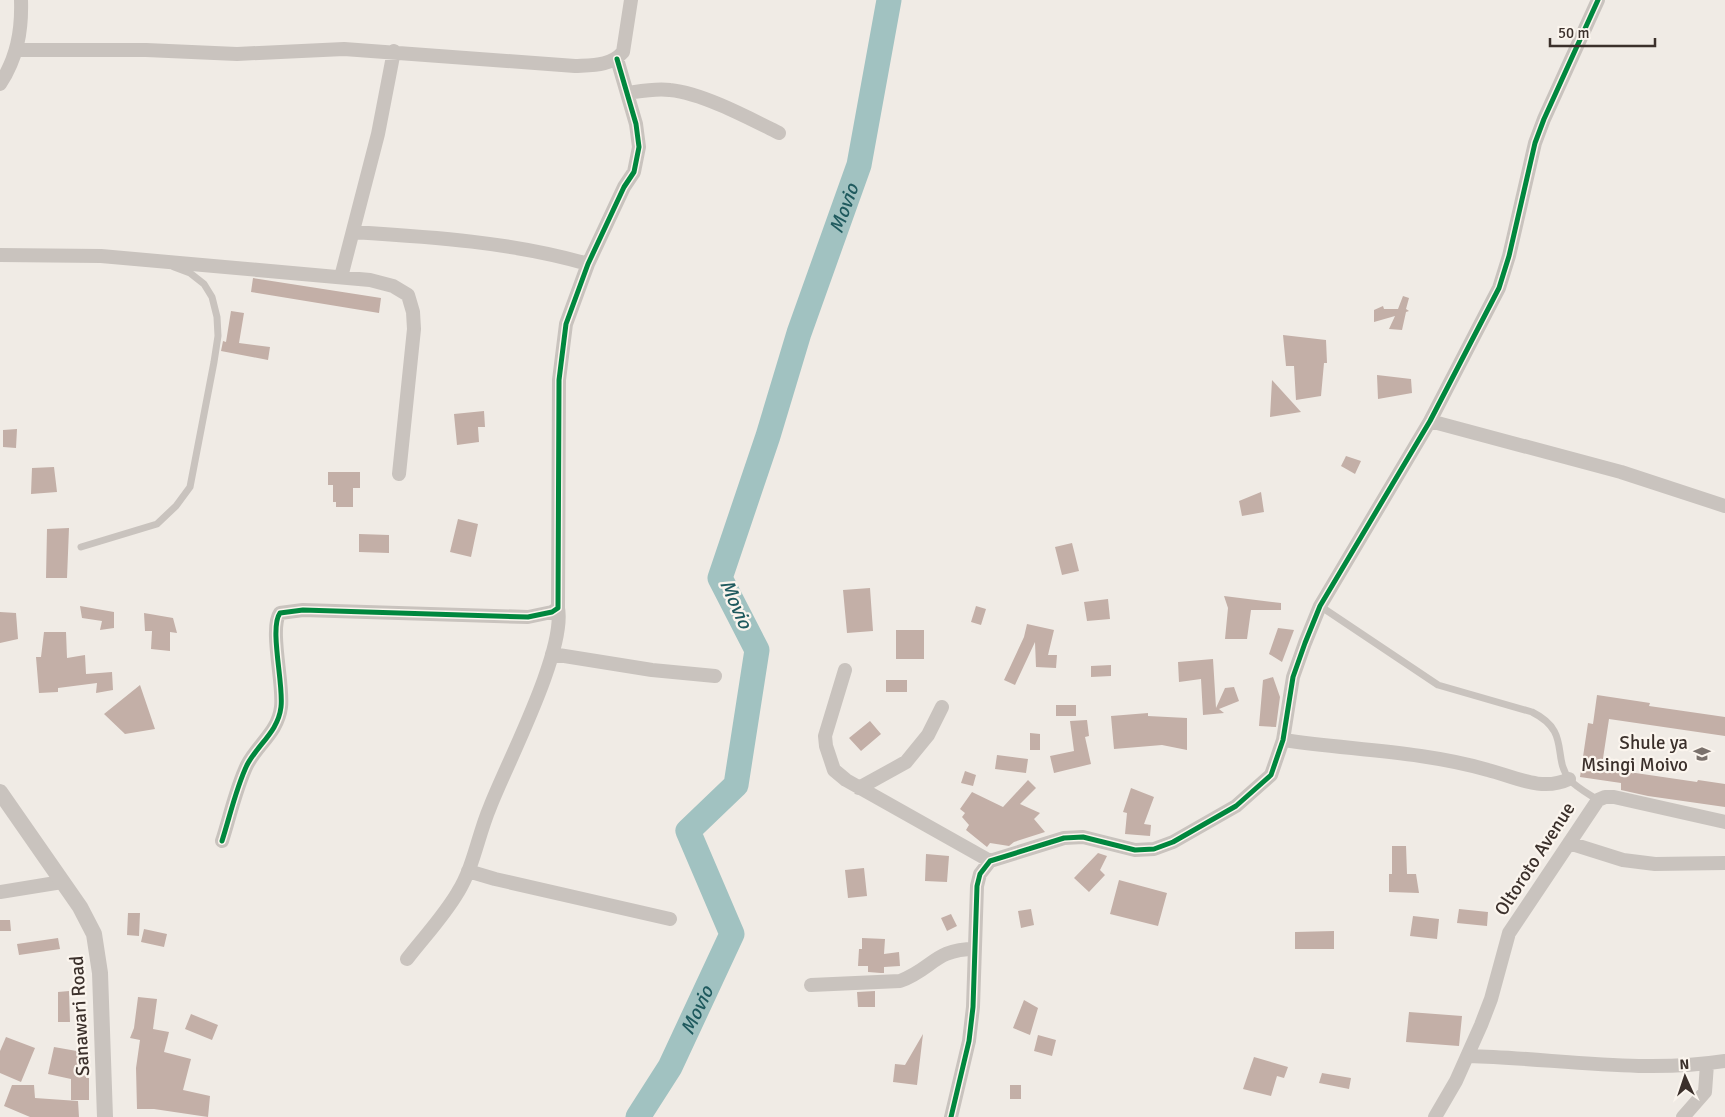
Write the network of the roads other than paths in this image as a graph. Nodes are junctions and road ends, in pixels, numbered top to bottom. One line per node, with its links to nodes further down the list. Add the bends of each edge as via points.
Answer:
1 (21, 0): 4 (street)
2 (631, 0): 6 (street, via 623,52)
3 (1598, 0): 15 (street, via 1538,135 1525,179 1510,256 1499,288)
4 (17, 50): 5 (street, via 237,54 306,49); 7 (street)
5 (394, 51): 6 (street, via 575,66); 10 (street, via 378,134)
6 (617, 59): 8 (street)
7 (0, 84)
8 (627, 93): 9 (street, via 665,90 682,93 732,109); 13 (street, via 639,147 638,162)
9 (779, 133)
10 (353, 232): 13 (street, via 477,241 554,254); 14 (street)
11 (0, 255): 12 (street, via 101,256)
12 (158, 261): 14 (street); 18 (lane, via 190,273 204,284 212,297 217,317 218,336 195,469 185,493 157,524)
13 (588, 264): 20 (street, via 566,324 559,380)
14 (341, 277): 16 (street, via 370,280 408,295 413,312 413,337)
15 (1430, 421): 17 (street, via 1621,472); 19 (street)
16 (399, 474)
17 (1725, 506)
18 (81, 547)
19 (1320, 606): 25 (street, via 1293,677); 26 (lane, via 1438,685 1544,718 1553,728)
20 (558, 608): 21 (street, via 558,633); 31 (street, via 528,617 303,610 280,613 276,626 281,708 276,726 246,768)
21 (552, 654): 23 (street); 35 (street, via 489,809)
22 (845, 670): 27 (street, via 828,725 826,746 834,770)
23 (715, 676)
24 (942, 707): 27 (street, via 928,734 906,762)
25 (1283, 740): 26 (street, via 1440,760 1541,785 1554,785); 33 (street, via 1271,775 1259,787 1236,806 1173,842 1154,849 1135,850 1083,837 1064,838)
26 (1569, 779): 29 (lane)
27 (859, 788): 33 (street)
28 (0, 792): 36 (street, Sanawari Road)
29 (1598, 800): 30 (street, Oltoroto Avenue, via 1614,797); 32 (street, Oltoroto Avenue)
30 (1725, 822)
31 (222, 841)
32 (1569, 843): 34 (street, via 1623,860 1655,864); 42 (street, Oltoroto Avenue, via 1509,933 1491,1000)
33 (990, 861): 39 (street, via 980,874 977,886)
34 (1725, 863)
35 (468, 871): 38 (street); 40 (street, via 453,900)
36 (62, 882): 37 (street); 45 (street, Sanawari Road, via 94,934 97,950)
37 (0, 892)
38 (670, 919)
39 (975, 949): 41 (street, via 950,951 910,978 900,981); 46 (street, via 969,1041)
40 (407, 959)
41 (811, 985)
42 (1469, 1056): 44 (street, via 1615,1065); 47 (street, Oltoroto Avenue)
43 (1725, 1061): 44 (street)
44 (1707, 1064): 48 (street, via 1705,1092)
45 (105, 1117)
46 (951, 1117)
47 (1435, 1117)
48 (1682, 1117)

